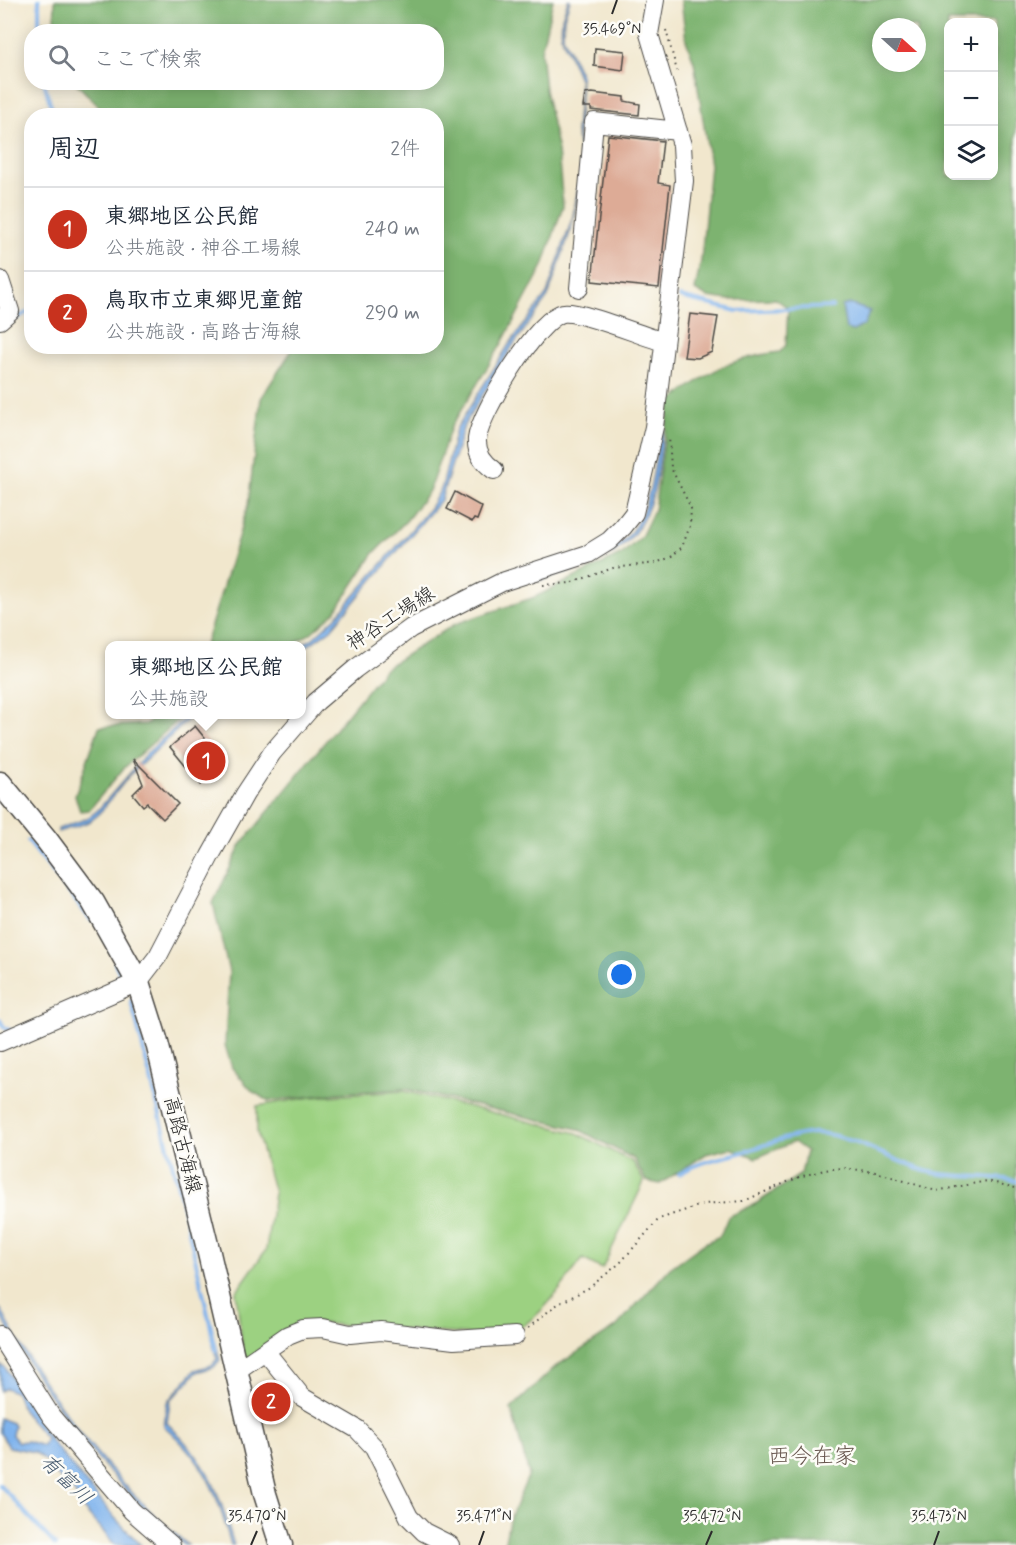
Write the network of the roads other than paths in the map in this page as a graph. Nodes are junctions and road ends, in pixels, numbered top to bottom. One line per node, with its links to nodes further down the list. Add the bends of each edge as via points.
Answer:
1 (655, 0): 2 (street, 神谷工場線, via 650,34)
2 (678, 130): 4 (street, via 594,122); 6 (street, 神谷工場線, via 684,181)
3 (0, 280): 5 (street, via 10,311)
4 (579, 288)
5 (0, 320)
6 (664, 342): 7 (street, via 574,312 548,320 522,352 483,420 477,441 480,455); 8 (street, 神谷工場線, via 654,427 634,513 623,527 588,554 502,582 411,628 354,669)
7 (494, 470)
8 (306, 714)
9 (301, 719): 11 (street, 神谷工場線, via 272,753 245,794 163,948)
10 (0, 783): 11 (main road, 高路古海線, via 93,902)
11 (138, 982): 12 (street); 16 (main road, 高路古海線, via 156,1039)
12 (2, 1038)
13 (0, 1335): 17 (street, via 51,1416 132,1511)
14 (514, 1336): 15 (street, via 454,1340 381,1331 350,1334 323,1328 303,1329)
15 (265, 1351): 16 (street); 19 (street, via 302,1397 363,1434 374,1447 409,1516 424,1532)
16 (236, 1371): 18 (main road, 高路古海線)
17 (171, 1545)
18 (281, 1545)
19 (450, 1545)

